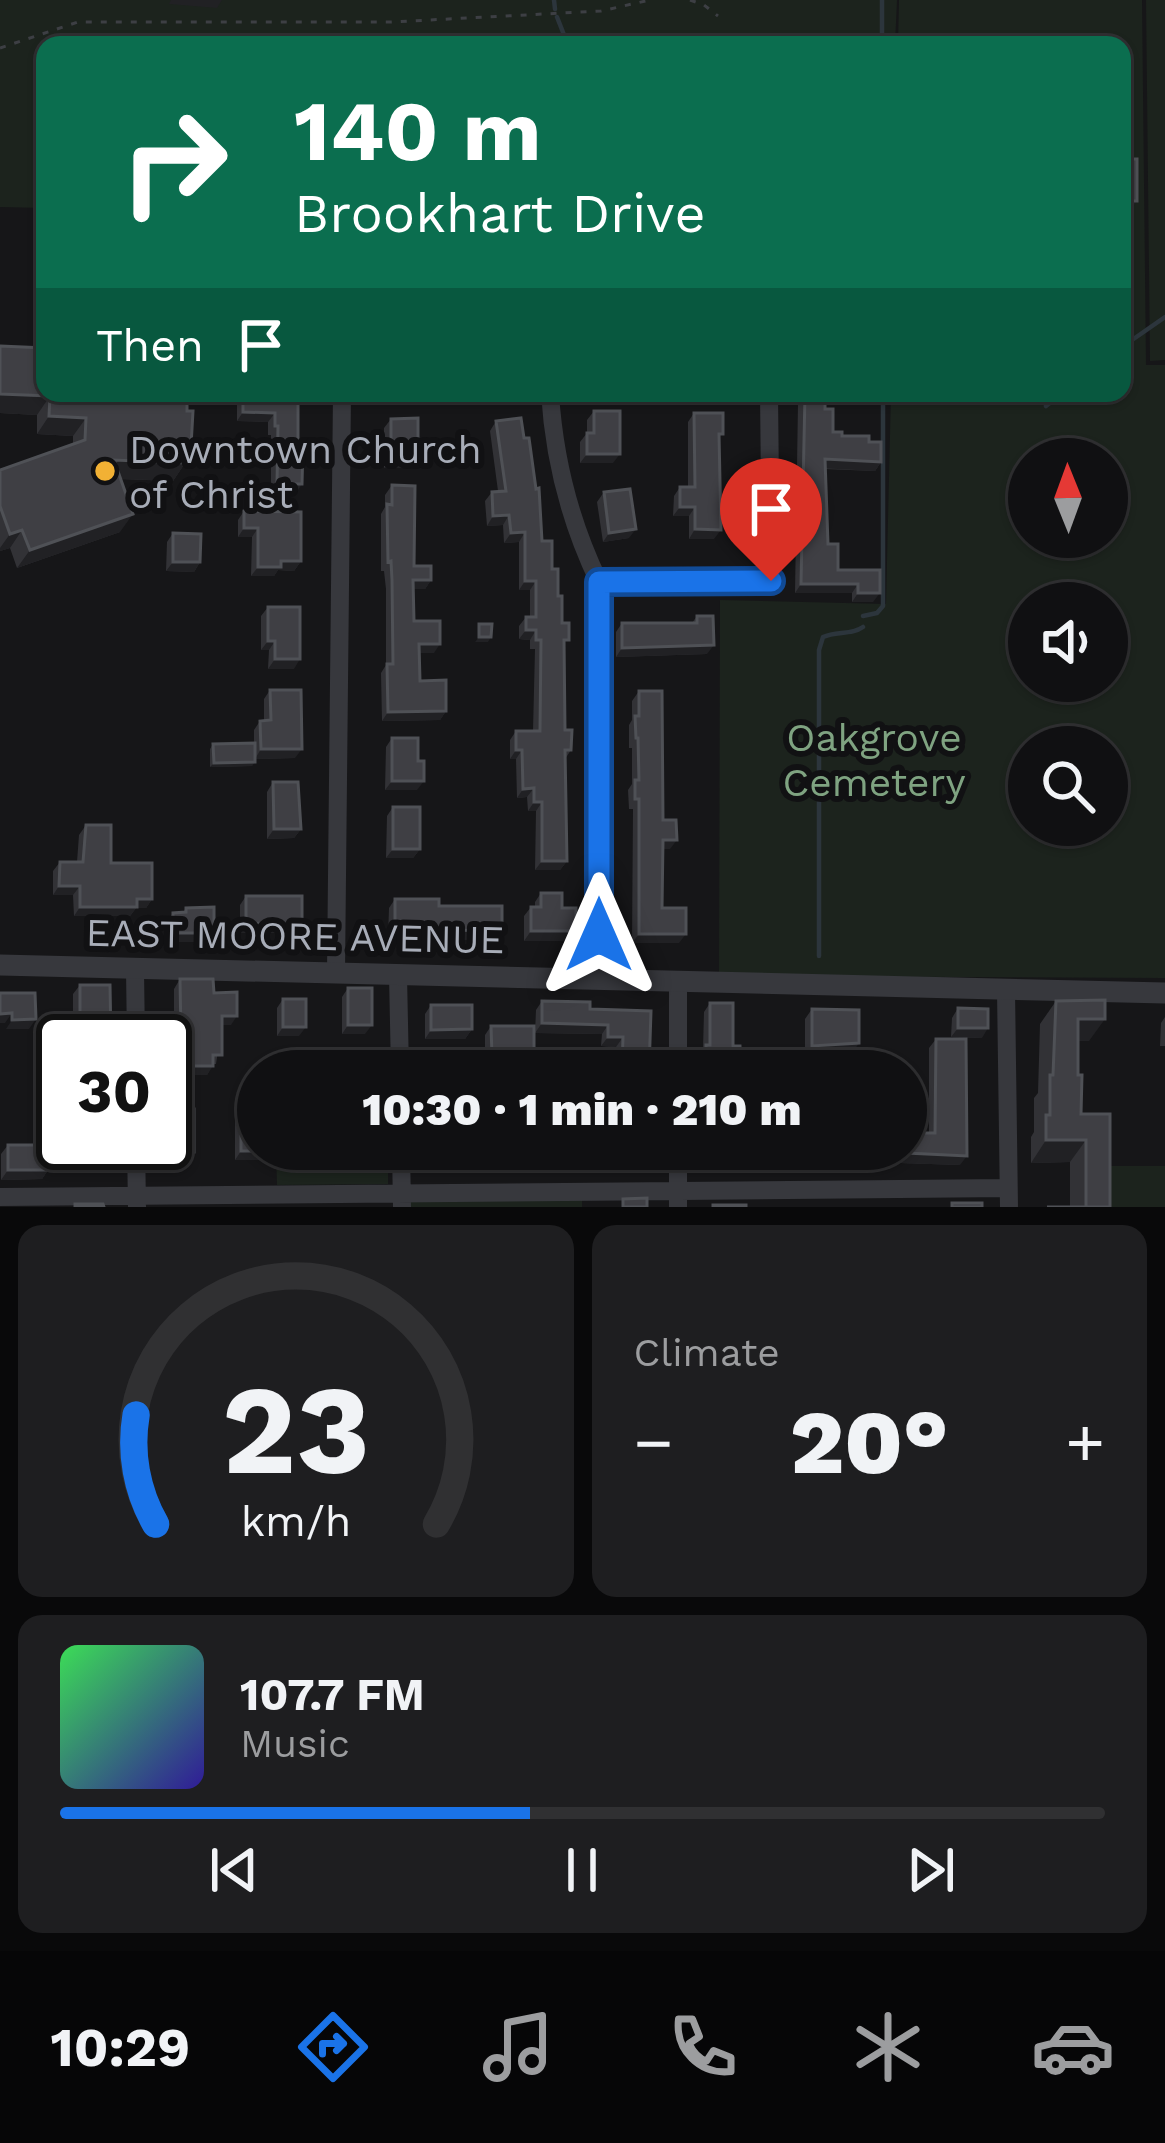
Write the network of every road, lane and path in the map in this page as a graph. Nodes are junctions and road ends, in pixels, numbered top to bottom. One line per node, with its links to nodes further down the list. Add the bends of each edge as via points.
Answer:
1 (650, 0): 5 (path, via 601,11 391,22 79,22)
2 (691, 0): 3 (path)
3 (718, 16)
4 (36, 36): 6 (path)
5 (36, 36)
6 (0, 48)
7 (342, 402): 13 (street)
8 (551, 402): 10 (street, via 560,468)
9 (769, 402): 10 (street, via 771,581)
10 (599, 582): 15 (street)
11 (0, 965): 12 (street, EAST MOORE AVENUE)
12 (135, 969): 13 (street, EAST MOORE AVENUE); 19 (street)
13 (337, 973): 14 (street, EAST MOORE AVENUE)
14 (398, 975): 15 (street, EAST MOORE AVENUE); 20 (street)
15 (599, 980): 16 (street, EAST MOORE AVENUE)
16 (678, 982): 17 (street, EAST MOORE AVENUE); 21 (street)
17 (1006, 990): 18 (street, EAST MOORE AVENUE); 25 (street)
18 (1165, 993)
19 (136, 1014)
20 (400, 1050)
21 (678, 1050)
22 (136, 1170): 28 (street)
23 (401, 1170): 27 (street)
24 (0, 1197): 28 (street)
25 (1008, 1197): 26 (street)
26 (678, 1199): 27 (street)
27 (402, 1200): 28 (street)
28 (137, 1201)

